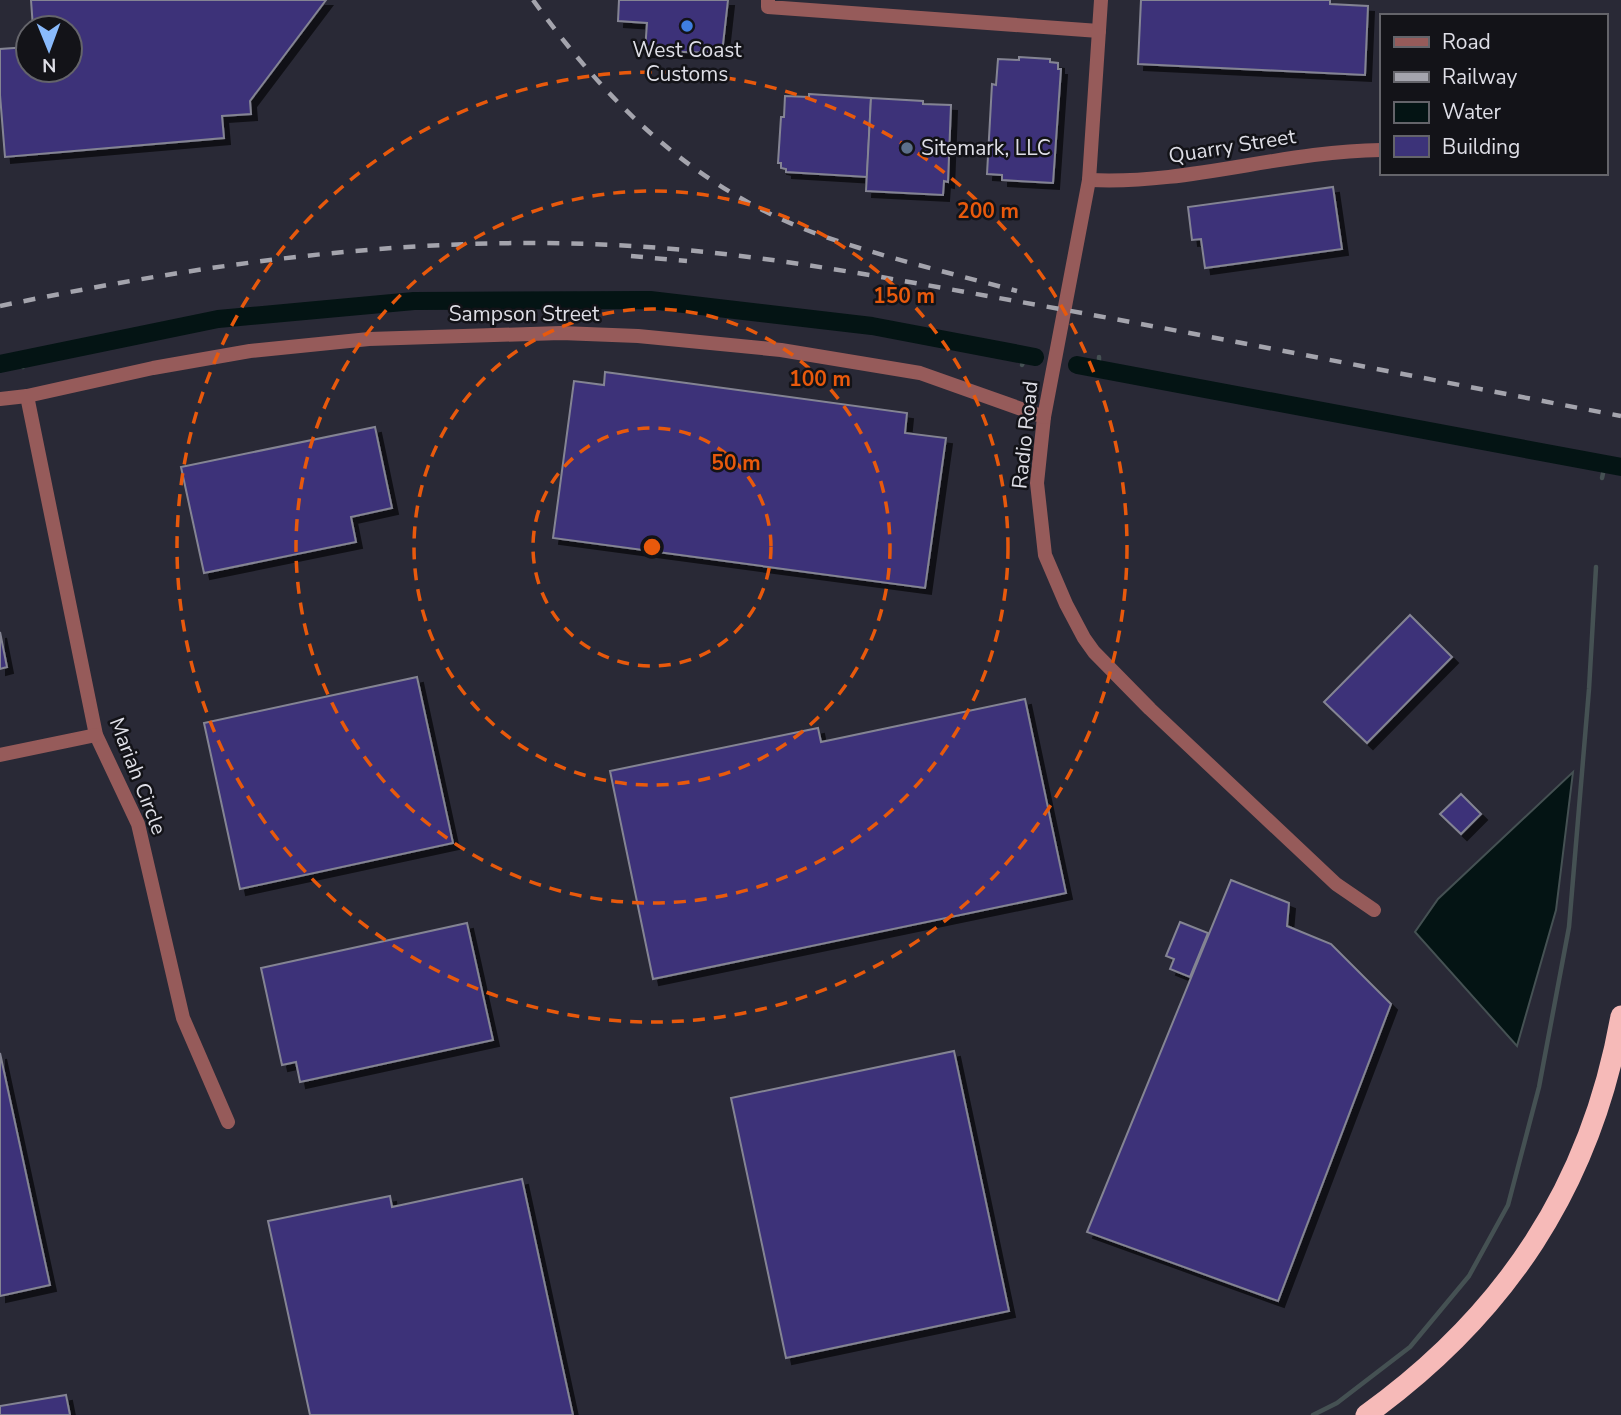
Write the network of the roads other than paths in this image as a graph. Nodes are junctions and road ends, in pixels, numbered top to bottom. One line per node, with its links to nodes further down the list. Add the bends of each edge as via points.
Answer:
1 (1101, 0): 3 (street, Radio Road)
2 (768, 3): 3 (street)
3 (1099, 31): 5 (street, Radio Road)
4 (1380, 150): 5 (street, Quarry Street, via 1340,150 1153,180)
5 (1089, 180): 8 (street, Radio Road)
6 (27, 396): 7 (street, Sampson Street); 8 (street, Sampson Street, via 250,351 369,339 561,333 781,349 920,373); 9 (street, Mariah Circle)
7 (0, 399)
8 (1044, 417): 11 (street, Radio Road, via 1037,483 1045,555 1084,638 1150,709 1308,858)
9 (96, 735): 10 (street); 13 (street, Mariah Circle, via 138,824 183,1018)
10 (0, 755)
11 (1374, 910)
12 (1621, 1016): 14 (highway, via 1601,1099 1570,1183 1540,1235 1470,1326)
13 (229, 1122)
14 (1366, 1415)

